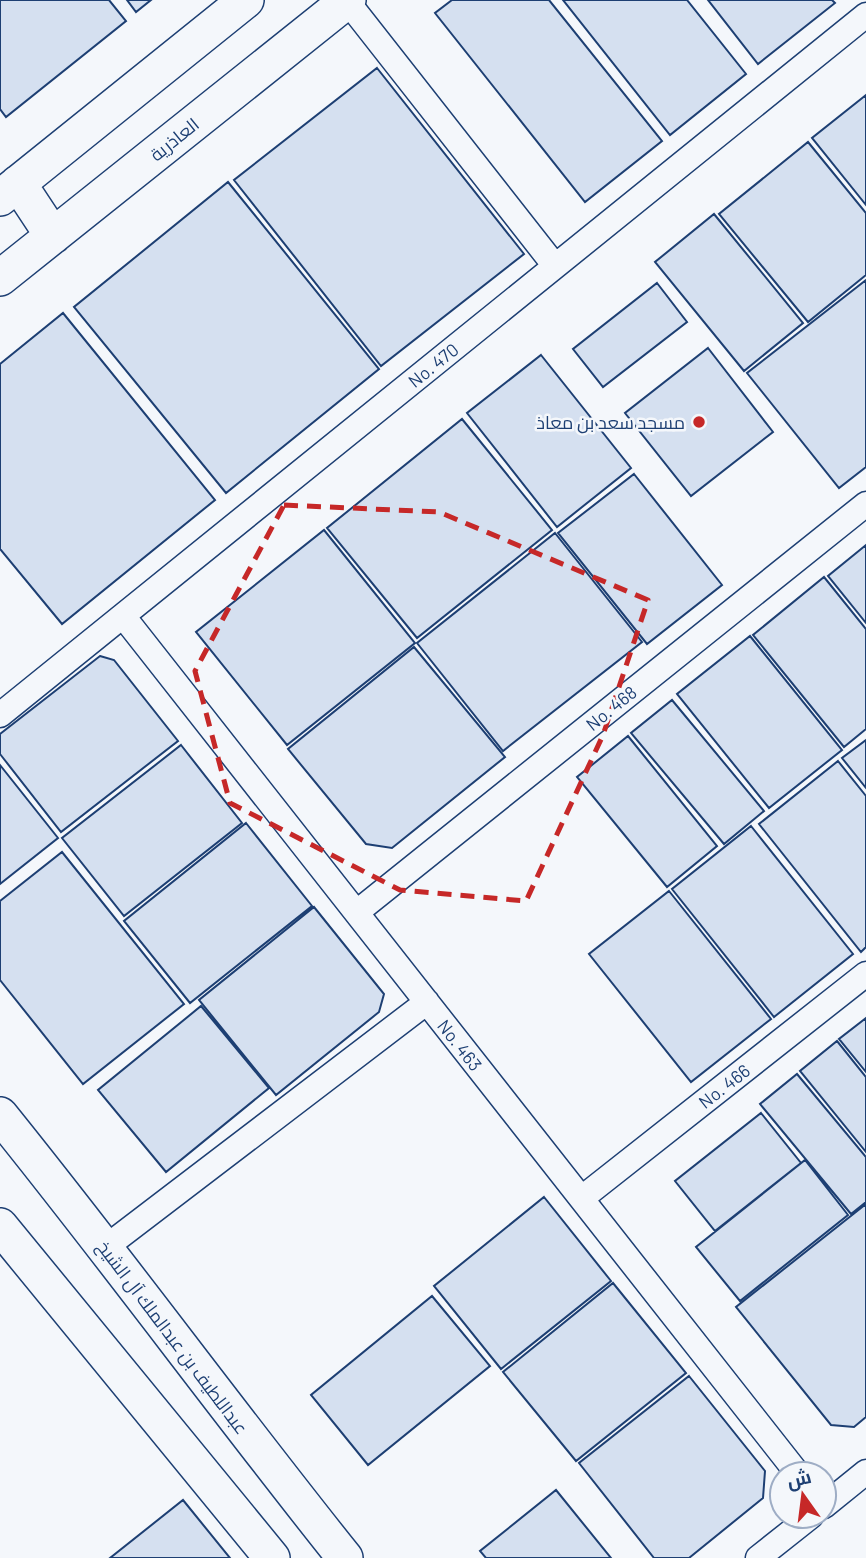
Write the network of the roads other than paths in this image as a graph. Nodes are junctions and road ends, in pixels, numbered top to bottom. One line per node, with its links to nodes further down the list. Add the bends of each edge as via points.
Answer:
1 (246, 0): 4 (street)
2 (347, 0): 5 (street, العاذرية); 6 (street)
3 (866, 15): 6 (street, No. 470)
4 (9, 190): 5 (street)
5 (52, 236): 7 (street, العاذرية)
6 (555, 266): 9 (street, No. 470)
7 (0, 278)
8 (866, 504): 11 (street, No. 468)
9 (123, 615): 10 (street, No. 470); 11 (street, No. 463)
10 (0, 715)
11 (357, 912): 13 (street, No. 463)
12 (866, 974): 15 (street, No. 466)
13 (427, 1002): 15 (street, No. 463); 17 (street)
14 (0, 1115): 17 (street, عبداللطيف بن عبدالملك آل الشيخ)
15 (582, 1198): 19 (street, No. 463)
16 (0, 1226): 20 (street)
17 (106, 1247): 18 (street, عبداللطيف بن عبدالملك آل الشيخ)
18 (244, 1433): 20 (street); 26 (street, عبداللطيف بن عبدالملك آل الشيخ)
19 (787, 1460)
20 (198, 1465): 25 (street)
21 (866, 1472): 22 (street)
22 (838, 1495)
23 (797, 1530): 24 (street)
24 (772, 1554)
25 (272, 1558)
26 (345, 1558)

